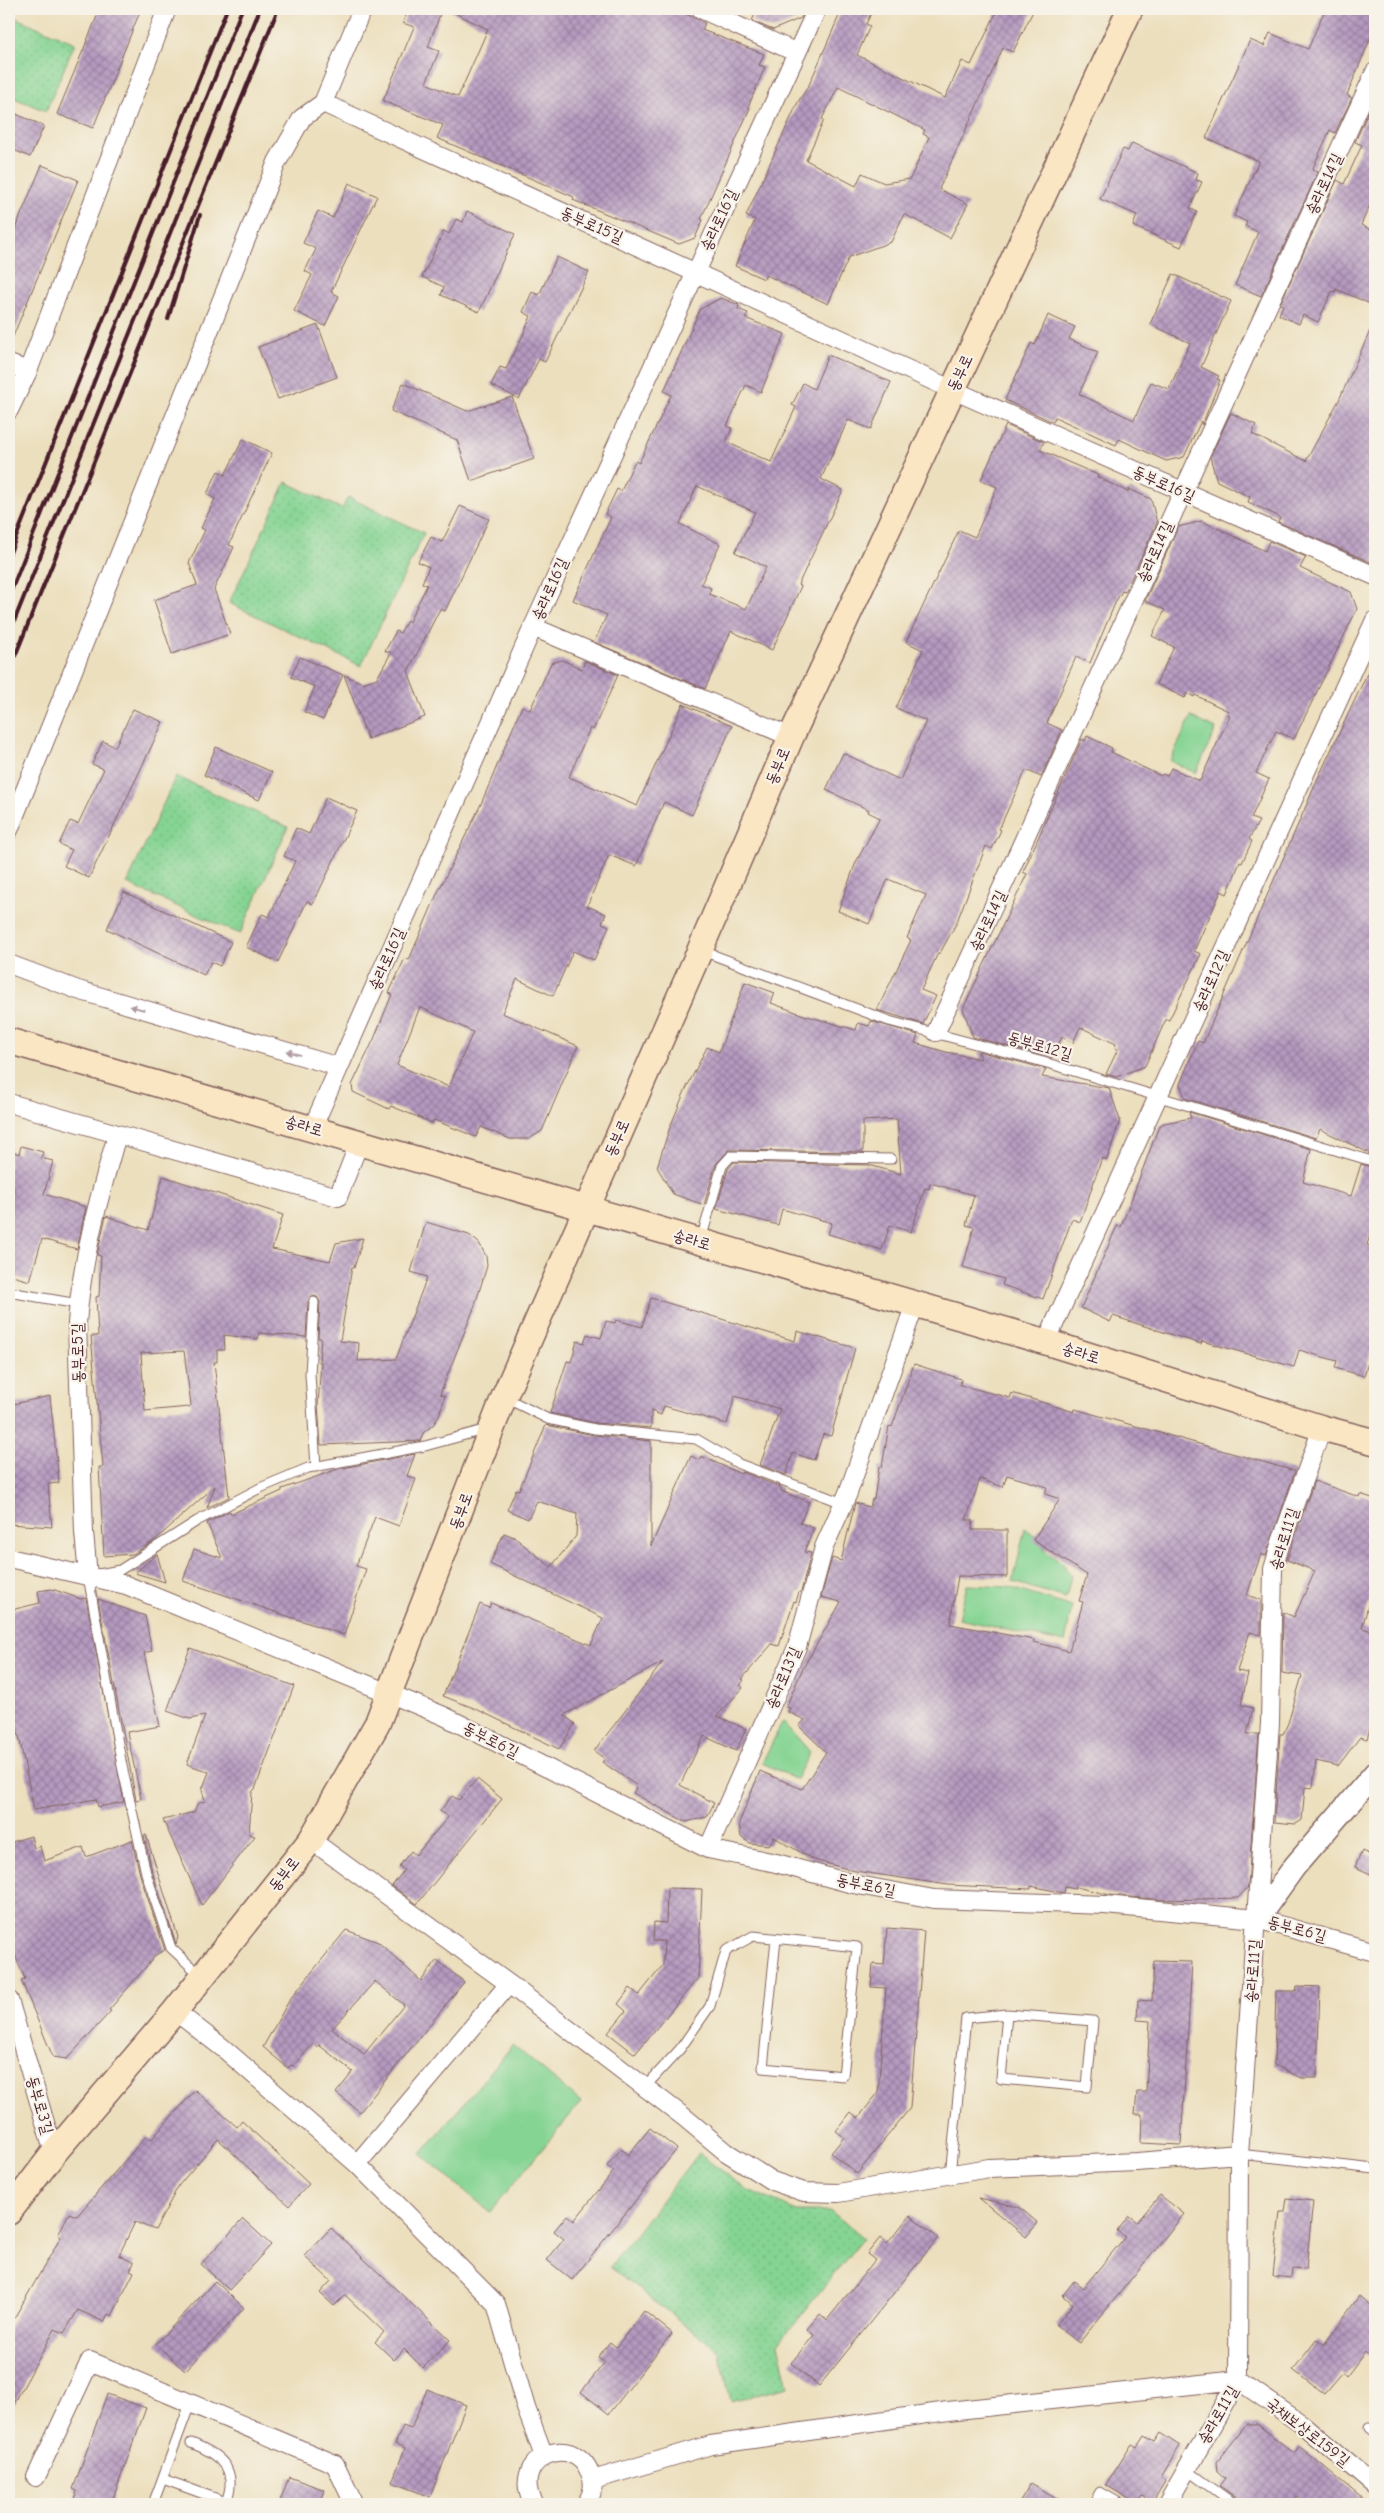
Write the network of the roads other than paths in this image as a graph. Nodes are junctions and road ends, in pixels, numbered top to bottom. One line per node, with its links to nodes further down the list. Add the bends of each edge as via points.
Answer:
1 (167, 9): 11 (street)
2 (362, 9): 8 (street)
3 (701, 9): 6 (street)
4 (817, 9): 6 (street, 송라로16길)
5 (1130, 9): 12 (main road, 동부로)
6 (796, 52): 9 (street, 송라로16길)
7 (1375, 72): 14 (street, 송라로14길)
8 (323, 103): 9 (street, 동부로15길); 19 (street, via 302,118 277,162)
9 (695, 272): 12 (street, 동부로15길); 17 (street, 송라로16길)
10 (9, 364): 11 (street)
11 (28, 372): 13 (street)
12 (952, 390): 14 (street, 동부로16길); 18 (main road, 동부로)
13 (9, 410)
14 (1182, 492): 15 (street, 동부로16길); 22 (street, 송라로14길)
15 (1375, 576)
16 (1375, 620): 25 (street, 송라로12길)
17 (533, 627): 18 (street, 동부로); 24 (street, 송라로16길)
18 (791, 737): 20 (main road, 동부로)
19 (9, 830)
20 (700, 950): 22 (lane, 동부로12길, via 889,1021); 32 (main road, 동부로)
21 (9, 964): 24 (street, one-way to 21, via 78,990)
22 (936, 1032): 25 (lane, 동부로12길)
23 (9, 1041): 27 (main road, 송라로)
24 (339, 1067): 27 (street, 송라로16길)
25 (1157, 1098): 31 (lane, 동부로12길); 38 (street, 송라로12길)
26 (9, 1102): 28 (street)
27 (312, 1129): 29 (main road, 송라로)
28 (117, 1135): 29 (street, via 338,1196); 36 (street, 동부로5길, via 97,1201)
29 (359, 1143): 32 (main road, 송라로)
30 (891, 1158): 33 (lane, via 731,1156 722,1166)
31 (1375, 1162)
32 (586, 1209): 33 (main road, 송라로); 39 (main road, 동부로)
33 (700, 1242): 37 (main road, 송라로)
34 (9, 1292): 36 (lane)
35 (314, 1302): 43 (lane, via 310,1374)
36 (78, 1304): 46 (street, 동부로5길, via 78,1393)
37 (914, 1304): 38 (main road, 송라로); 44 (street, 송라로13길)
38 (1046, 1342): 41 (main road, 송라로)
39 (504, 1397): 40 (main road, 동부로); 44 (lane, via 548,1419 566,1423 594,1429 696,1439 739,1464)
40 (492, 1428): 43 (lane, via 425,1446); 47 (main road, 동부로)
41 (1322, 1428): 42 (main road, 송라로); 51 (street, 송라로11길, via 1273,1569 1270,1723)
42 (1375, 1442)
43 (316, 1467): 46 (lane, via 260,1488 197,1520 120,1570)
44 (843, 1503): 50 (street, 송라로13길, via 824,1547 797,1647)
45 (9, 1558): 46 (street, 동부로6길)
46 (88, 1576): 47 (street, 동부로6길, via 126,1585); 54 (lane, via 122,1766 146,1873 171,1948)
47 (389, 1696): 49 (main road, 동부로, via 378,1724); 50 (street, 동부로6길, via 444,1716)
48 (1375, 1773): 51 (street, via 1296,1866)
49 (311, 1840): 54 (main road, 동부로); 55 (street)
50 (708, 1849): 51 (street, 동부로6길, via 853,1884 934,1899 1105,1905)
51 (1257, 1919): 53 (street, 동부로6길); 61 (street, 송라로11길)
52 (776, 1939): 52 (lane, via 857,1947 843,2076 763,2068); 59 (lane, via 753,1936 726,1952 710,2006 680,2049)
53 (1375, 1952)
54 (202, 1977): 57 (main road, 동부로)
55 (509, 1984): 59 (street); 62 (street)
56 (9, 2000): 60 (street, 동부로3길)
57 (175, 2011): 60 (main road, 동부로); 62 (street, via 223,2048)
58 (1006, 2014): 58 (lane, via 1093,2021 1087,2087 1000,2080); 64 (lane, via 966,2018)
59 (645, 2087): 64 (street, via 726,2152 772,2181 804,2192 838,2193)
60 (54, 2153): 65 (main road, 동부로)
61 (1239, 2154): 63 (lane); 64 (street, via 989,2168); 66 (street, 송라로11길)
62 (357, 2164): 69 (street, via 496,2304 526,2408)
63 (1375, 2169)
64 (950, 2175)
65 (9, 2212)
66 (1238, 2380): 70 (street, 송라로11길); 73 (street, via 948,2411 711,2445); 74 (street, 국채보상로159길, via 1303,2425)
67 (190, 2404): 71 (street, via 90,2361); 72 (lane); 77 (street, via 335,2464)
68 (191, 2443): 75 (lane, via 211,2452 229,2470 230,2490)
69 (544, 2456): 73 (street, via 554,2452 574,2455 586,2465); 78 (street, via 530,2471 527,2482)
70 (1187, 2470): 82 (street, 송라로11길); 83 (lane)
71 (36, 2477)
72 (163, 2479): 75 (lane); 76 (lane)
73 (593, 2480): 79 (street, via 593,2489)
74 (1375, 2486)
75 (226, 2503)
76 (153, 2504)
77 (354, 2504)
78 (532, 2504)
79 (586, 2504)
80 (1093, 2504): 81 (lane, via 1100,2492)
81 (1121, 2504)
82 (1168, 2504)
83 (1234, 2504)

